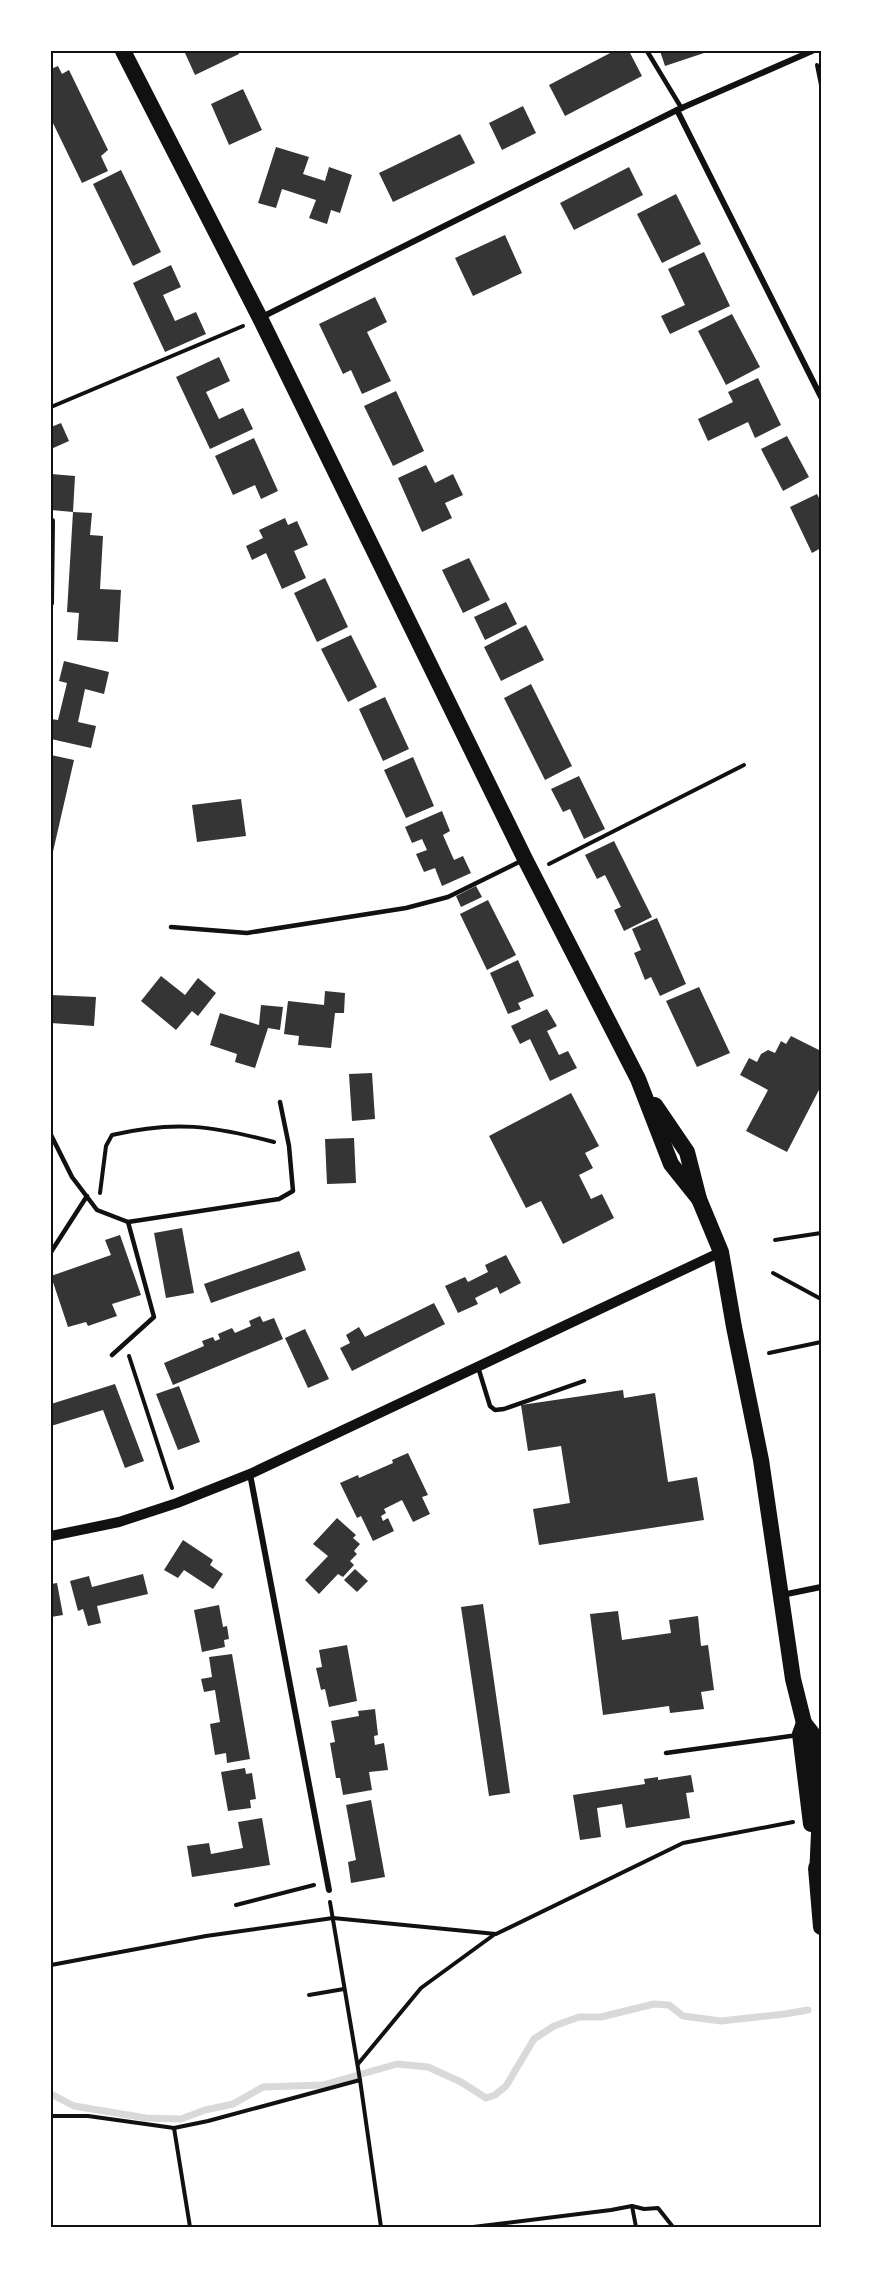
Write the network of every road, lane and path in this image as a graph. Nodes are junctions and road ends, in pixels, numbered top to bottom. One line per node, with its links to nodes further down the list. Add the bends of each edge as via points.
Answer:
1 (123, 51): 7 (highway)
2 (647, 51): 6 (lane)
3 (812, 51): 6 (street)
4 (816, 62): 5 (path)
5 (821, 85)
6 (680, 110): 7 (street); 8 (street)
7 (260, 318): 9 (path); 14 (highway)
8 (821, 397)
9 (51, 407)
10 (52, 521): 11 (street)
11 (52, 562): 12 (street)
12 (51, 603)
13 (744, 765): 14 (path)
14 (529, 866): 15 (lane, via 448,897 406,908 247,933); 25 (highway, via 638,1079 687,1152 699,1199)
15 (171, 927)
16 (280, 1102): 18 (lane)
17 (51, 1135): 19 (lane, via 72,1177)
18 (289, 1146): 20 (path, via 204,1127 165,1125 112,1135 106,1146); 21 (lane, via 293,1191 279,1199)
19 (87, 1196): 20 (lane); 24 (lane)
20 (97, 1210): 21 (lane)
21 (128, 1222): 29 (lane, via 154,1317)
22 (821, 1233): 23 (path)
23 (775, 1240)
24 (51, 1251)
25 (721, 1252): 32 (street); 38 (highway, via 761,1460)
26 (773, 1273): 27 (path)
27 (821, 1299)
28 (821, 1342): 30 (path)
29 (125, 1344): 31 (lane); 35 (path)
30 (769, 1353)
31 (112, 1355)
32 (478, 1367): 33 (lane, via 490,1406 495,1410); 34 (street)
33 (584, 1381)
34 (250, 1474): 35 (street); 43 (street)
35 (177, 1503): 36 (street, via 118,1522)
36 (51, 1536)
37 (821, 1587): 38 (street)
38 (781, 1595): 39 (highway)
39 (802, 1729): 40 (lane); 42 (highway)
40 (666, 1753)
41 (796, 1821): 48 (path, via 683,1843)
42 (819, 1877): 47 (highway)
43 (326, 1882): 44 (street); 45 (path)
44 (328, 1890): 46 (path)
45 (236, 1905)
46 (333, 1918): 48 (path); 49 (path, via 206,1936); 50 (path)
47 (821, 1927)
48 (496, 1934): 52 (path, via 421,1988)
49 (51, 1965)
50 (345, 1989): 51 (path); 52 (path)
51 (309, 1995)
52 (358, 2066): 53 (path)
53 (360, 2080): 55 (path); 58 (path)
54 (51, 2116): 55 (path, via 88,2115)
55 (174, 2128): 57 (path)
56 (632, 2206): 59 (path); 60 (path); 61 (path, via 658,2208)
57 (190, 2227)
58 (381, 2227)
59 (473, 2227)
60 (636, 2227)
61 (673, 2227)

